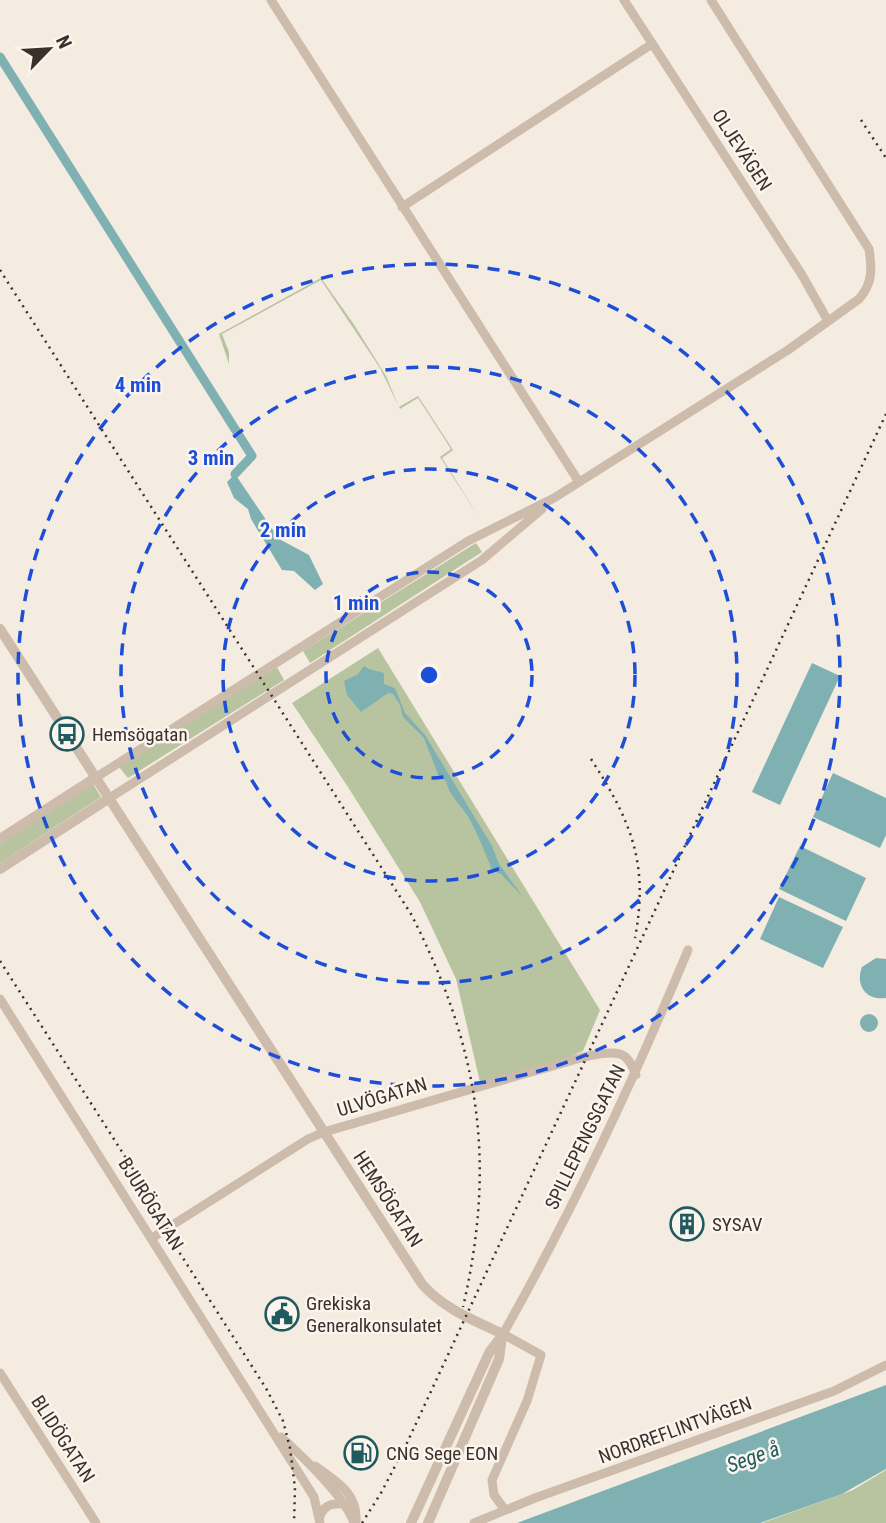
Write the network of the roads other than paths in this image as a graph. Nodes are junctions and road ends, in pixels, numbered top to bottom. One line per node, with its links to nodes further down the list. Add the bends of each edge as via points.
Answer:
1 (624, 0): 4 (street, OLJEVÄGEN)
2 (711, 0): 6 (street, via 869,248 871,278 866,290)
3 (273, 1): 5 (street)
4 (653, 44): 5 (street); 6 (street, OLJEVÄGEN)
5 (402, 207): 7 (street)
6 (828, 321): 7 (street)
7 (579, 482): 8 (street)
8 (554, 498): 10 (street, via 468,541); 11 (street, via 482,560)
9 (0, 629): 10 (street, HEMSÖGATAN)
10 (95, 778): 11 (street, HEMSÖGATAN); 12 (street)
11 (108, 799): 13 (street); 17 (street, HEMSÖGATAN)
12 (0, 839)
13 (0, 869)
14 (688, 950): 16 (street, SPILLEPENGSGATAN)
15 (0, 999): 18 (street, BJURÖGATAN)
16 (636, 1074): 17 (street, ULVÖGATAN, via 631,1062 611,1053 473,1087); 19 (street, SPILLEPENGSGATAN, via 572,1207)
17 (324, 1132): 18 (street, ULVÖGATAN); 19 (street, HEMSÖGATAN, via 432,1295 461,1315)
18 (152, 1238): 22 (street, BJURÖGATAN)
19 (503, 1334): 25 (street, via 541,1355 527,1401 492,1480); 29 (street, SPILLEPENGSGATAN, via 489,1353); 30 (street, SPILLEPENGSGATAN, via 499,1359)
20 (886, 1365): 25 (street, NORDREFLINTVÄGEN, via 834,1391)
21 (0, 1373): 27 (street, BLIDÖGATAN)
22 (272, 1428): 23 (street, BJURÖGATAN); 26 (street, BJURÖGATAN, via 314,1497)
23 (308, 1462): 24 (street, BJURÖGATAN); 28 (street, BJURÖGATAN, via 346,1490 356,1508)
24 (344, 1504): 26 (street, via 322,1509); 28 (street, BJURÖGATAN)
25 (505, 1510): 31 (street, NORDREFLINTVÄGEN)
26 (319, 1522)
27 (96, 1523)
28 (355, 1523)
29 (411, 1523)
30 (428, 1523)
31 (474, 1523)

